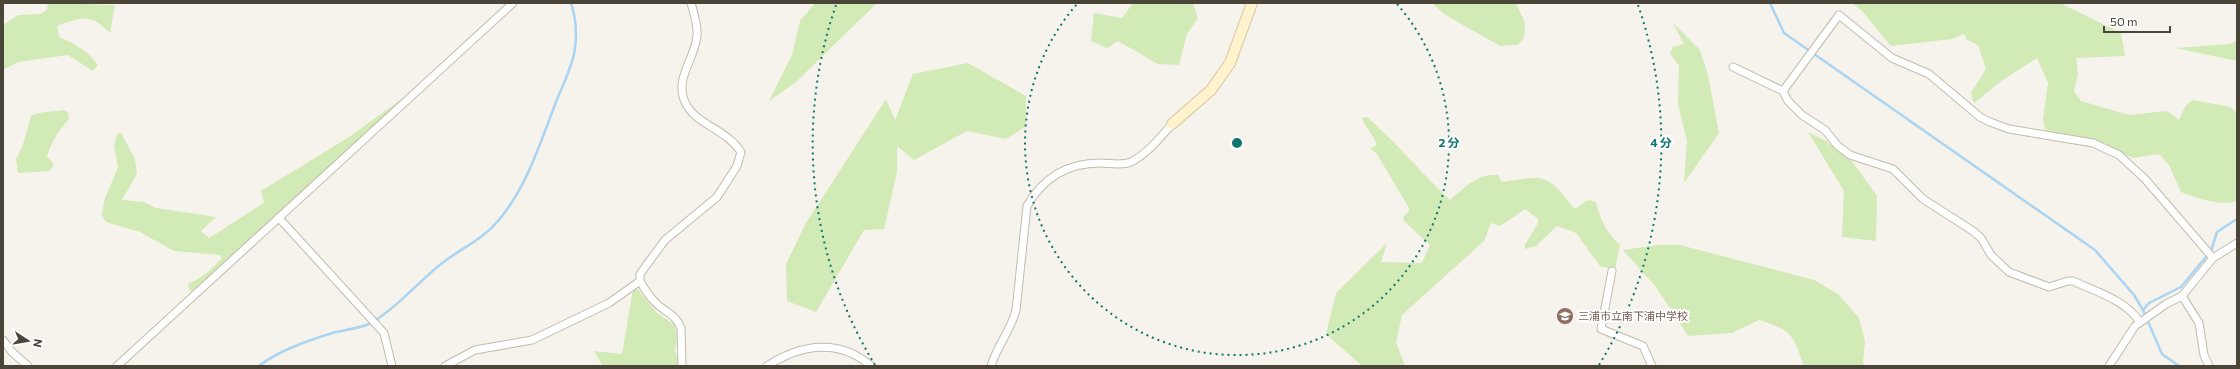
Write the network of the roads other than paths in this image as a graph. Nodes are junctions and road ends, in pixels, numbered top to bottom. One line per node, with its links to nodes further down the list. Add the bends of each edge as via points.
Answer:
1 (513, 3): 7 (street)
2 (691, 3): 11 (street, via 697,36 696,45 683,76 685,102 693,114 730,138 741,152 741,156 717,197 665,240 640,274)
3 (1252, 3): 6 (street, via 1238,46 1227,69 1202,98)
4 (1733, 67): 5 (street)
5 (1783, 91): 9 (street, via 1839,15 1892,58 1929,74 1975,113 1990,122 2009,129 2102,146 2126,160); 13 (street, via 1788,101 1802,115 1825,130 1843,151 1867,162 1893,169 1923,199 1973,230 1991,255 2010,272 2049,287 2068,280 2122,304 2133,311)
6 (1172, 124): 22 (street, via 1156,142 1131,162 1091,163 1067,168 1036,191 1028,206 1016,310 1012,325 994,357)
7 (279, 218): 16 (street); 17 (street, via 384,333)
8 (2237, 243): 9 (street)
9 (2210, 255): 12 (street)
10 (1612, 271): 23 (street, via 1601,329 1643,346)
11 (640, 281): 18 (street, via 609,303 532,340 475,350); 19 (street, via 653,300 679,322)
12 (2182, 296): 13 (street); 25 (street, via 2199,323 2204,355)
13 (2140, 322): 24 (street)
14 (3, 340): 15 (street)
15 (28, 366)
16 (117, 366)
17 (392, 366)
18 (446, 366)
19 (682, 366)
20 (767, 366): 21 (street, via 794,352 826,347 854,352)
21 (871, 366)
22 (992, 366)
23 (1652, 366)
24 (2110, 366)
25 (2209, 366)

